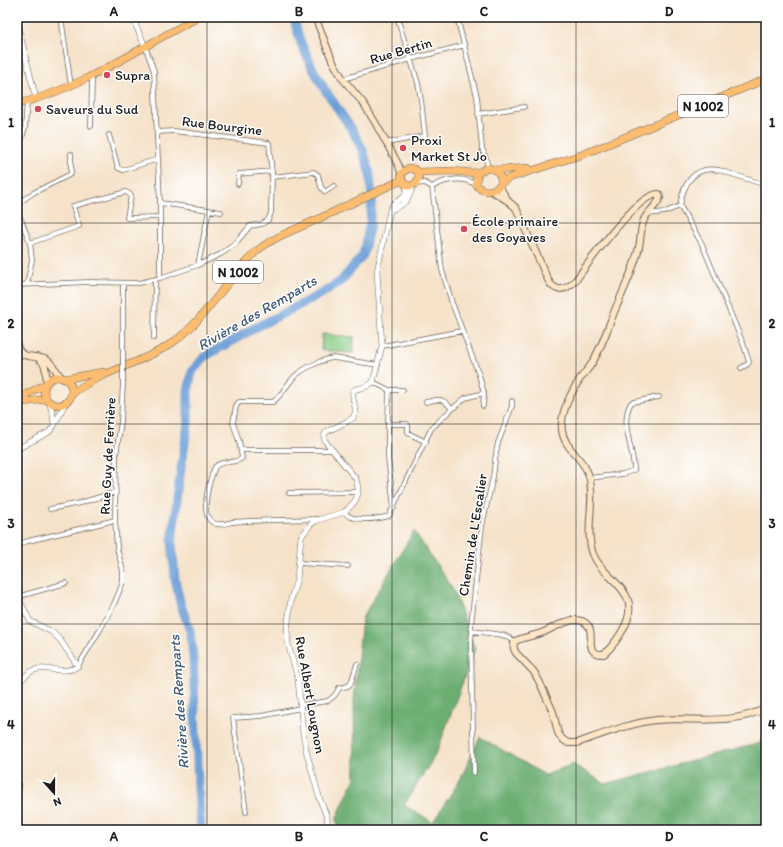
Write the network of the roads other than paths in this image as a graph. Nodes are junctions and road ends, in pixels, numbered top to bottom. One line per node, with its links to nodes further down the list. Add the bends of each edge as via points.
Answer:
1 (61, 17): 14 (street)
2 (132, 17): 9 (street)
3 (199, 17): 9 (main road)
4 (315, 17): 12 (main road, via 332,60)
5 (397, 17): 10 (street)
6 (457, 17): 8 (street)
7 (17, 22): 15 (street)
8 (465, 45): 10 (street, Rue Bertin); 19 (street, via 477,97)
9 (145, 46): 11 (main road); 21 (street, via 154,71)
10 (411, 59): 12 (street, Rue Bertin); 23 (street, via 421,100 425,136)
11 (92, 74): 14 (main road); 20 (street)
12 (343, 79): 23 (main road, via 364,104)
13 (766, 79): 28 (main road, N 1002, via 641,132)
14 (71, 86): 15 (main road)
15 (36, 99): 16 (main road)
16 (27, 102): 17 (main road); 24 (street, via 25,128)
17 (17, 104)
18 (524, 107): 19 (street)
19 (478, 114): 30 (street, via 482,148)
20 (91, 126)
21 (157, 132): 26 (street); 32 (street, Rue Bourgine, via 174,131 269,143)
22 (109, 135): 26 (street, via 120,169)
23 (386, 143): 27 (main road)
24 (17, 154)
25 (71, 154): 46 (street, via 71,174)
26 (158, 159): 45 (street)
27 (399, 164): 29 (main road); 36 (main road)
28 (548, 165): 31 (main road, N 1002); 38 (main road, N 1002, via 509,178)
29 (409, 168): 36 (main road, N 1002, via 414,169)
30 (488, 168): 31 (main road); 33 (main road)
31 (496, 170): 38 (main road, via 500,177)
32 (272, 171): 35 (street, Rue Bourgine); 37 (street, via 239,174)
33 (479, 172): 34 (main road, N 1002); 41 (main road, via 476,180)
34 (466, 173): 36 (main road, N 1002, via 428,172); 41 (main road)
35 (272, 177): 40 (street, via 314,172 318,175 325,192); 54 (street, Rue Bourgine, via 271,213 268,220 250,226 235,244)
36 (411, 180): 42 (street); 62 (street, via 405,196 393,204 390,210 376,278); 67 (main road, N 1002, via 389,186 286,234 260,249 180,338 147,357)
37 (238, 184)
38 (499, 185): 43 (main road); 44 (main road)
39 (766, 185): 47 (street, via 719,170 705,170 691,177 685,187)
40 (334, 186)
41 (478, 186): 42 (street, via 460,179 441,182); 43 (main road, via 485,191)
42 (432, 187): 60 (street, via 442,270)
43 (492, 191): 44 (main road)
44 (508, 201): 51 (main road, via 518,211 548,280 557,289 566,289 570,286 624,218 653,195 659,194 659,200)
45 (160, 203): 49 (street); 52 (street)
46 (17, 204)
47 (680, 206): 51 (street, via 665,212); 66 (street, via 702,244 744,346 749,362)
48 (17, 209): 53 (street)
49 (209, 210): 50 (street); 54 (street)
50 (221, 212)
51 (647, 214): 90 (main road, via 632,270 596,356 572,392 562,419 566,444 584,465)
52 (160, 218): 53 (street, via 127,218 131,195 126,192 73,206 79,226); 55 (street)
53 (30, 243): 58 (street, via 32,260)
54 (198, 265): 55 (street, Rue Bourgine)
55 (160, 278): 56 (street, Rue Bourgine)
56 (155, 279): 57 (street, Rue Bourgine, via 140,283); 61 (street)
57 (124, 283): 58 (street, Rue Bourgine); 91 (street, Rue Guy de Ferrière, bridge, via 124,360 121,421 116,455)
58 (27, 284): 59 (street, Rue Bourgine)
59 (17, 285)
60 (462, 331): 62 (street); 73 (street)
61 (154, 338)
62 (382, 346): 65 (street)
63 (18, 349): 64 (main road, via 24,355)
64 (38, 358): 68 (main road, via 46,359); 70 (main road, via 46,366)
65 (378, 365): 69 (street); 88 (street, via 328,359 295,376 273,402 239,402 233,423)
66 (741, 368)
67 (113, 370): 68 (main road, N 1002); 74 (main road, N 1002)
68 (63, 379): 70 (main road, via 54,378); 74 (main road, via 70,385)
69 (373, 382): 71 (street); 89 (street, via 353,392 356,411 353,418 326,432 325,441)
70 (47, 383): 76 (main road); 77 (main road, via 44,391)
71 (390, 390): 72 (street); 84 (street)
72 (403, 390)
73 (484, 393): 82 (street); 83 (street, via 465,398)
74 (71, 395): 79 (main road)
75 (659, 397): 90 (street, via 633,402 628,408 626,421 634,470)
76 (17, 399)
77 (47, 401): 79 (main road, via 57,405); 81 (main road); 85 (street, via 53,414)
78 (512, 401): 104 (street, Chemin de L'Escalier, via 497,448 482,526)
79 (66, 402): 85 (street)
80 (426, 402): 83 (street, via 443,399)
81 (17, 403)
82 (483, 406)
83 (452, 409): 86 (street, via 431,429)
84 (388, 424): 86 (street, via 407,424 410,434); 94 (street, via 388,458)
85 (54, 426): 87 (street, via 46,434)
86 (426, 442): 94 (street)
87 (17, 449)
88 (241, 450): 89 (street); 97 (street, via 242,458 219,463 214,469 206,502 208,518 214,523 221,524)
89 (332, 450): 92 (street, via 356,479)
90 (590, 478): 105 (main road, via 592,552 595,560 624,592 629,603 628,621 604,654 592,650 591,632 581,620 572,620)
91 (116, 492): 95 (street); 98 (street, Rue Guy de Ferrière)
92 (358, 492): 93 (street); 96 (street, via 355,501)
93 (289, 493)
94 (394, 508): 96 (street, via 389,516 377,519 352,518)
95 (50, 509)
96 (344, 512): 97 (street, Rue Albert Lougnon)
97 (319, 519): 100 (street, Rue Albert Lougnon, via 311,524 301,537)
98 (115, 520): 99 (street); 107 (street, Rue Guy de Ferrière, via 123,582 115,602)
99 (19, 544)
100 (299, 563): 101 (street); 109 (street, Rue Albert Lougnon, via 287,630)
101 (348, 566)
102 (66, 583): 103 (street)
103 (17, 598): 107 (street, via 30,620 52,632)
104 (472, 631): 105 (street, via 503,635); 111 (street, Chemin de L'Escalier)
105 (515, 641): 110 (main road, via 513,649 534,672 553,712 558,733 568,742 577,743 656,720 715,720 750,714)
106 (357, 664): 109 (street, via 351,683 339,688 332,699)
107 (78, 666): 108 (street, via 67,670 32,671)
108 (17, 684)
109 (301, 706): 114 (street, via 261,716 233,718); 115 (street, Rue Albert Lougnon, via 307,754 327,817)
110 (766, 708)
111 (474, 773)
112 (17, 780): 113 (street)
113 (17, 796)
114 (246, 812)
115 (328, 830)

